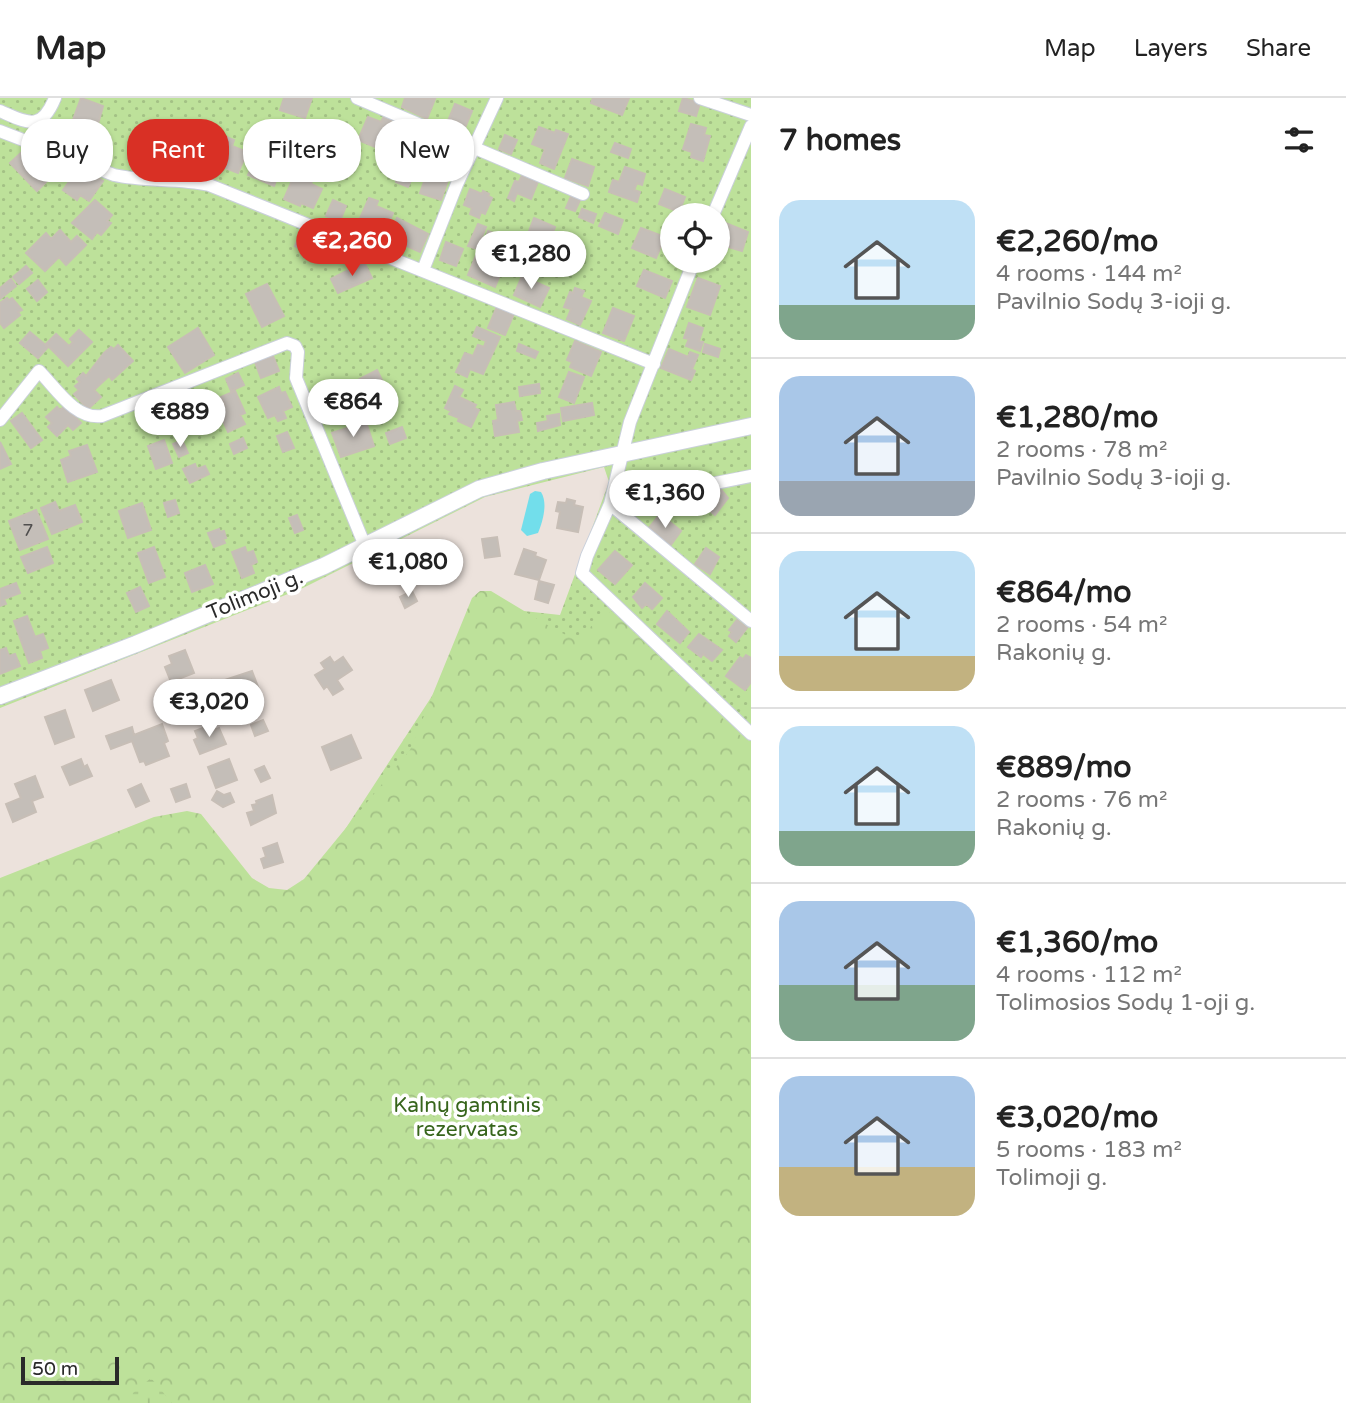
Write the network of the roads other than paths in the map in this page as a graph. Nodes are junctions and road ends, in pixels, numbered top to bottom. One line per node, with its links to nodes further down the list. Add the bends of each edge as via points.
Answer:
1 (55, 98): 5 (street, via 46,116 37,122)
2 (357, 98): 7 (street)
3 (497, 98): 10 (street)
4 (700, 98): 6 (street)
5 (0, 111)
6 (751, 115)
7 (407, 119)
8 (751, 125): 13 (street)
9 (0, 131): 14 (street, via 114,175 209,185)
10 (474, 147): 12 (street)
11 (459, 182): 14 (street)
12 (583, 194)
13 (718, 203)
14 (422, 270): 16 (street)
15 (689, 273): 16 (street)
16 (654, 364): 19 (street)
17 (0, 420): 22 (street, via 39,371 77,410 94,417 287,343 298,352 296,378)
18 (751, 426): 19 (street, Tolimoji g.)
19 (621, 453): 21 (street); 22 (street, Tolimoji g., via 479,489)
20 (751, 476): 21 (street)
21 (610, 505): 23 (street); 25 (street, via 582,573)
22 (365, 546): 24 (street, Tolimoji g., via 312,572)
23 (751, 621)
24 (0, 696)
25 (751, 734)

